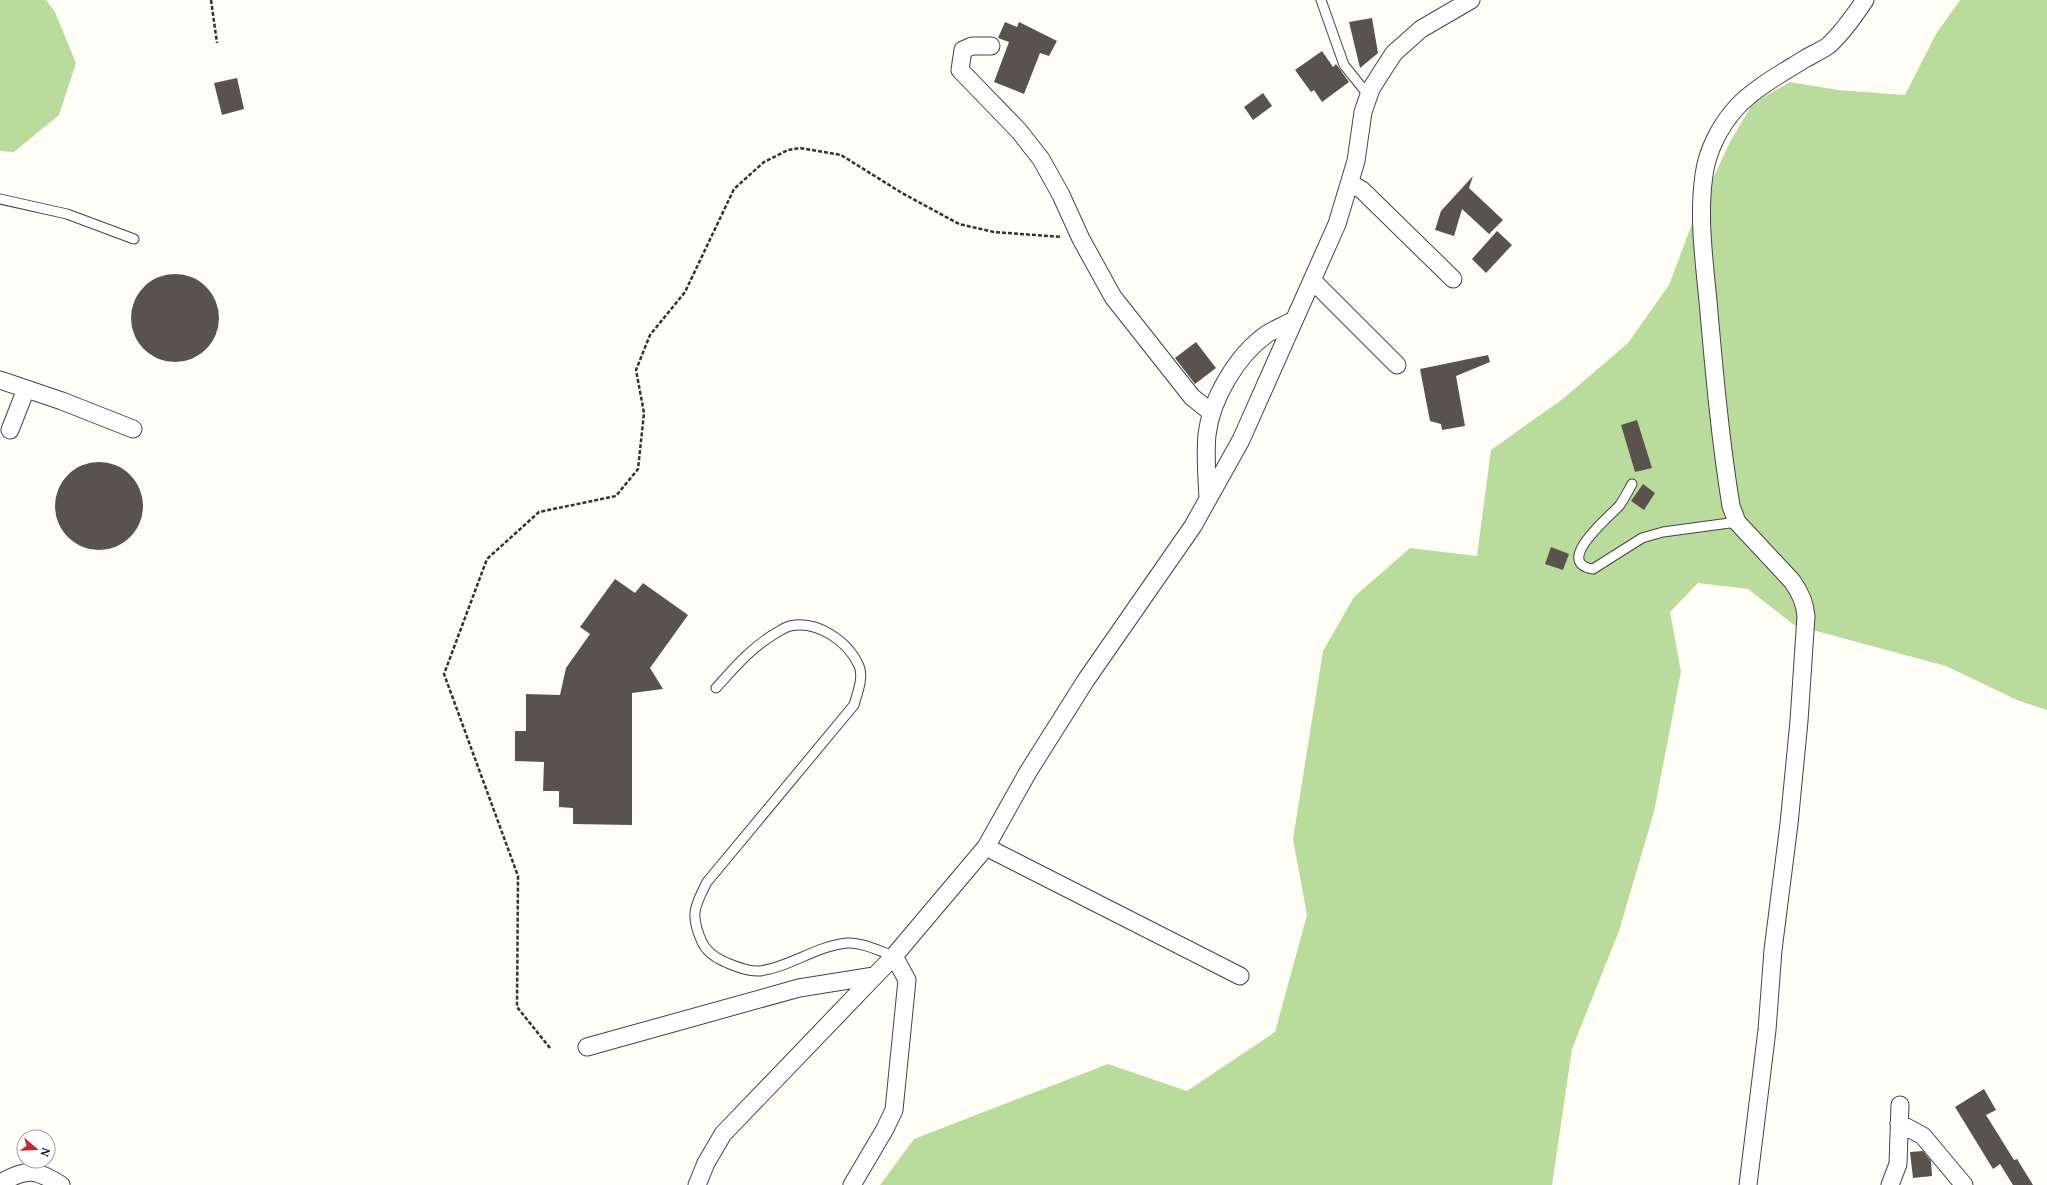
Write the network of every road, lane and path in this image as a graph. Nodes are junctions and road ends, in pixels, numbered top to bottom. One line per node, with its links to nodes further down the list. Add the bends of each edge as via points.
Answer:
1 (211, 0): 5 (path)
2 (1322, 0): 7 (lane, via 1344,65)
3 (1471, 0): 7 (street, via 1420,29 1394,53)
4 (1864, 0): 23 (street, via 1849,23 1828,45 1790,67 1736,108 1720,130 1705,167 1701,200 1702,236 1724,461 1731,506)
5 (216, 43)
6 (991, 46): 11 (street, via 972,46 963,50 960,70 1019,131 1040,159 1061,195)
7 (1369, 96): 8 (street, via 1363,112)
8 (1350, 183): 12 (street, via 1362,190); 13 (street, via 1337,224)
9 (0, 199): 10 (lane, via 67,214)
10 (134, 239)
11 (1081, 239): 18 (street, via 1113,297 1192,397); 30 (path, via 994,232 959,224 902,193 841,155 800,148 788,150 764,162 734,189 685,292 650,335 636,370 644,413 638,469 616,496 538,512 487,559 444,674 518,876 517,1007)
12 (1453, 279)
13 (1312, 280): 14 (street); 15 (street)
14 (1294, 320): 18 (street, via 1267,334 1243,355 1233,367); 22 (street, via 1241,440)
15 (1397, 365)
16 (0, 380): 17 (street)
17 (26, 389): 19 (street); 20 (street)
18 (1212, 413): 22 (street, via 1205,460)
19 (10, 430)
20 (133, 430)
21 (1632, 484): 23 (lane, via 1620,504 1585,542 1579,555 1581,565 1593,569 1642,538 1663,532)
22 (1208, 499): 25 (street, via 1193,526 1086,680 1028,772)
23 (1737, 522): 37 (street, via 1800,591 1806,616 1790,808)
24 (716, 688): 26 (lane, via 748,652 789,626 812,627 833,635 847,649 859,667 860,683 854,705 707,882 694,914 697,931 705,948 737,967 759,971 848,943 863,945)
25 (986, 847): 26 (street); 28 (street)
26 (894, 956): 27 (street); 36 (street, via 907,980 894,1110)
27 (874, 976): 29 (street, via 799,988); 35 (street, via 723,1134)
28 (1240, 976)
29 (587, 1047)
30 (550, 1048)
31 (1900, 1105): 32 (street)
32 (1899, 1123): 38 (street, via 1898,1164); 39 (street, via 1923,1136)
33 (0, 1182): 34 (street, via 13,1176 36,1172)
34 (61, 1185)
35 (697, 1185)
36 (852, 1185)
37 (1748, 1185)
38 (1890, 1185)
39 (1964, 1185)

